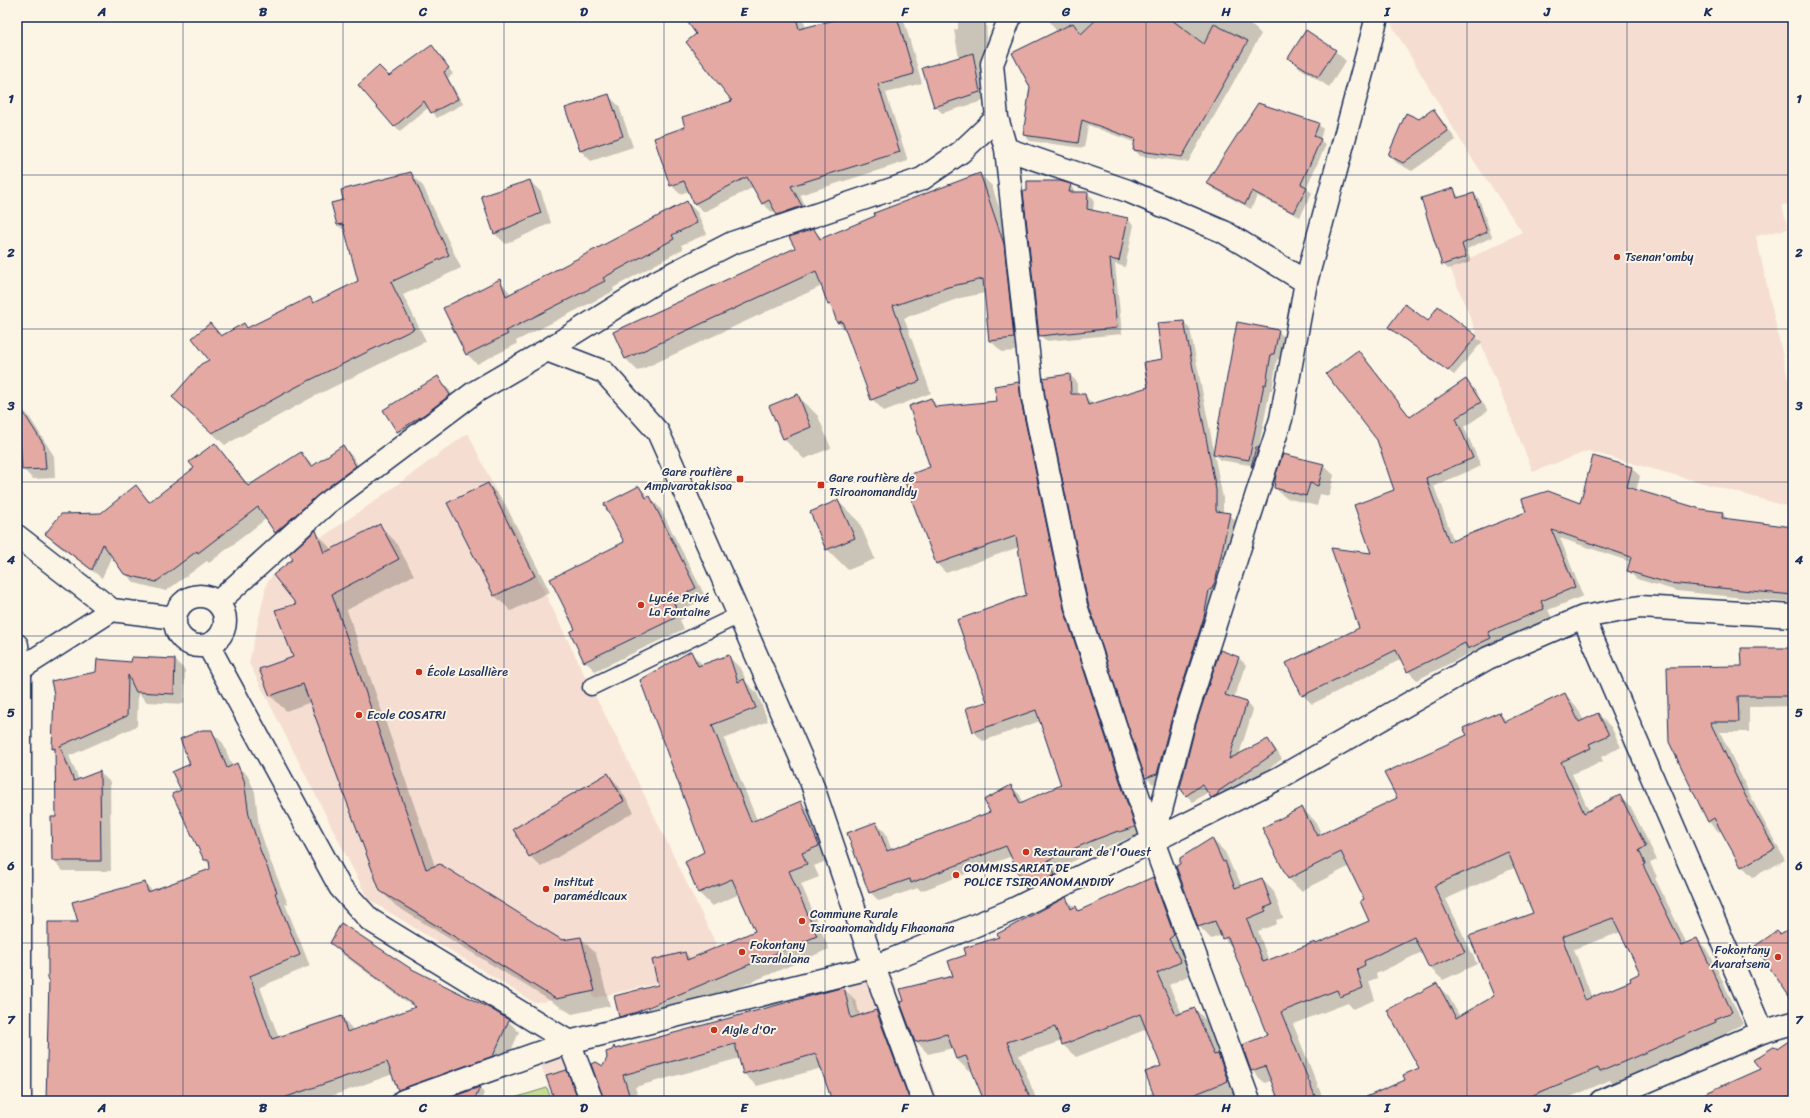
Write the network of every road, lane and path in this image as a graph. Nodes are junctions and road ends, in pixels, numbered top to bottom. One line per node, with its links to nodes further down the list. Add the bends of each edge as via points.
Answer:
1 (1010, 17): 3 (street, via 992,64)
2 (1377, 17): 5 (street)
3 (997, 118): 4 (street); 6 (street, via 961,152 922,179 732,243 656,282)
4 (1006, 149): 5 (street, via 1128,191 1224,232); 19 (street, via 1033,398 1076,606)
5 (1306, 282): 19 (street, via 1281,419 1184,722)
6 (547, 350): 8 (street, via 475,392 326,504); 10 (street, via 604,372 658,432)
7 (17, 536): 9 (street)
8 (218, 602): 13 (street, via 201,595 183,601); 15 (street, via 225,618 223,629 221,635)
9 (112, 610): 13 (street); 16 (street)
10 (739, 615): 17 (lane); 20 (street, via 811,781)
11 (1793, 616): 12 (street, via 1640,607)
12 (1583, 617): 19 (street, via 1488,658 1279,778); 22 (street)
13 (175, 618): 15 (street, via 178,634 191,645)
14 (17, 645): 16 (street)
15 (208, 645): 23 (street, via 340,887 370,920)
16 (20, 668): 18 (street)
17 (591, 687)
18 (18, 726): 24 (street)
19 (1153, 841): 20 (street, via 1010,911); 28 (street)
20 (874, 967): 23 (street); 27 (street)
21 (1793, 1023): 22 (street)
22 (1762, 1032): 29 (street)
23 (569, 1042): 25 (street); 26 (street)
24 (20, 1101)
25 (403, 1101)
26 (592, 1101)
27 (923, 1101)
28 (1249, 1101)
29 (1601, 1101)

